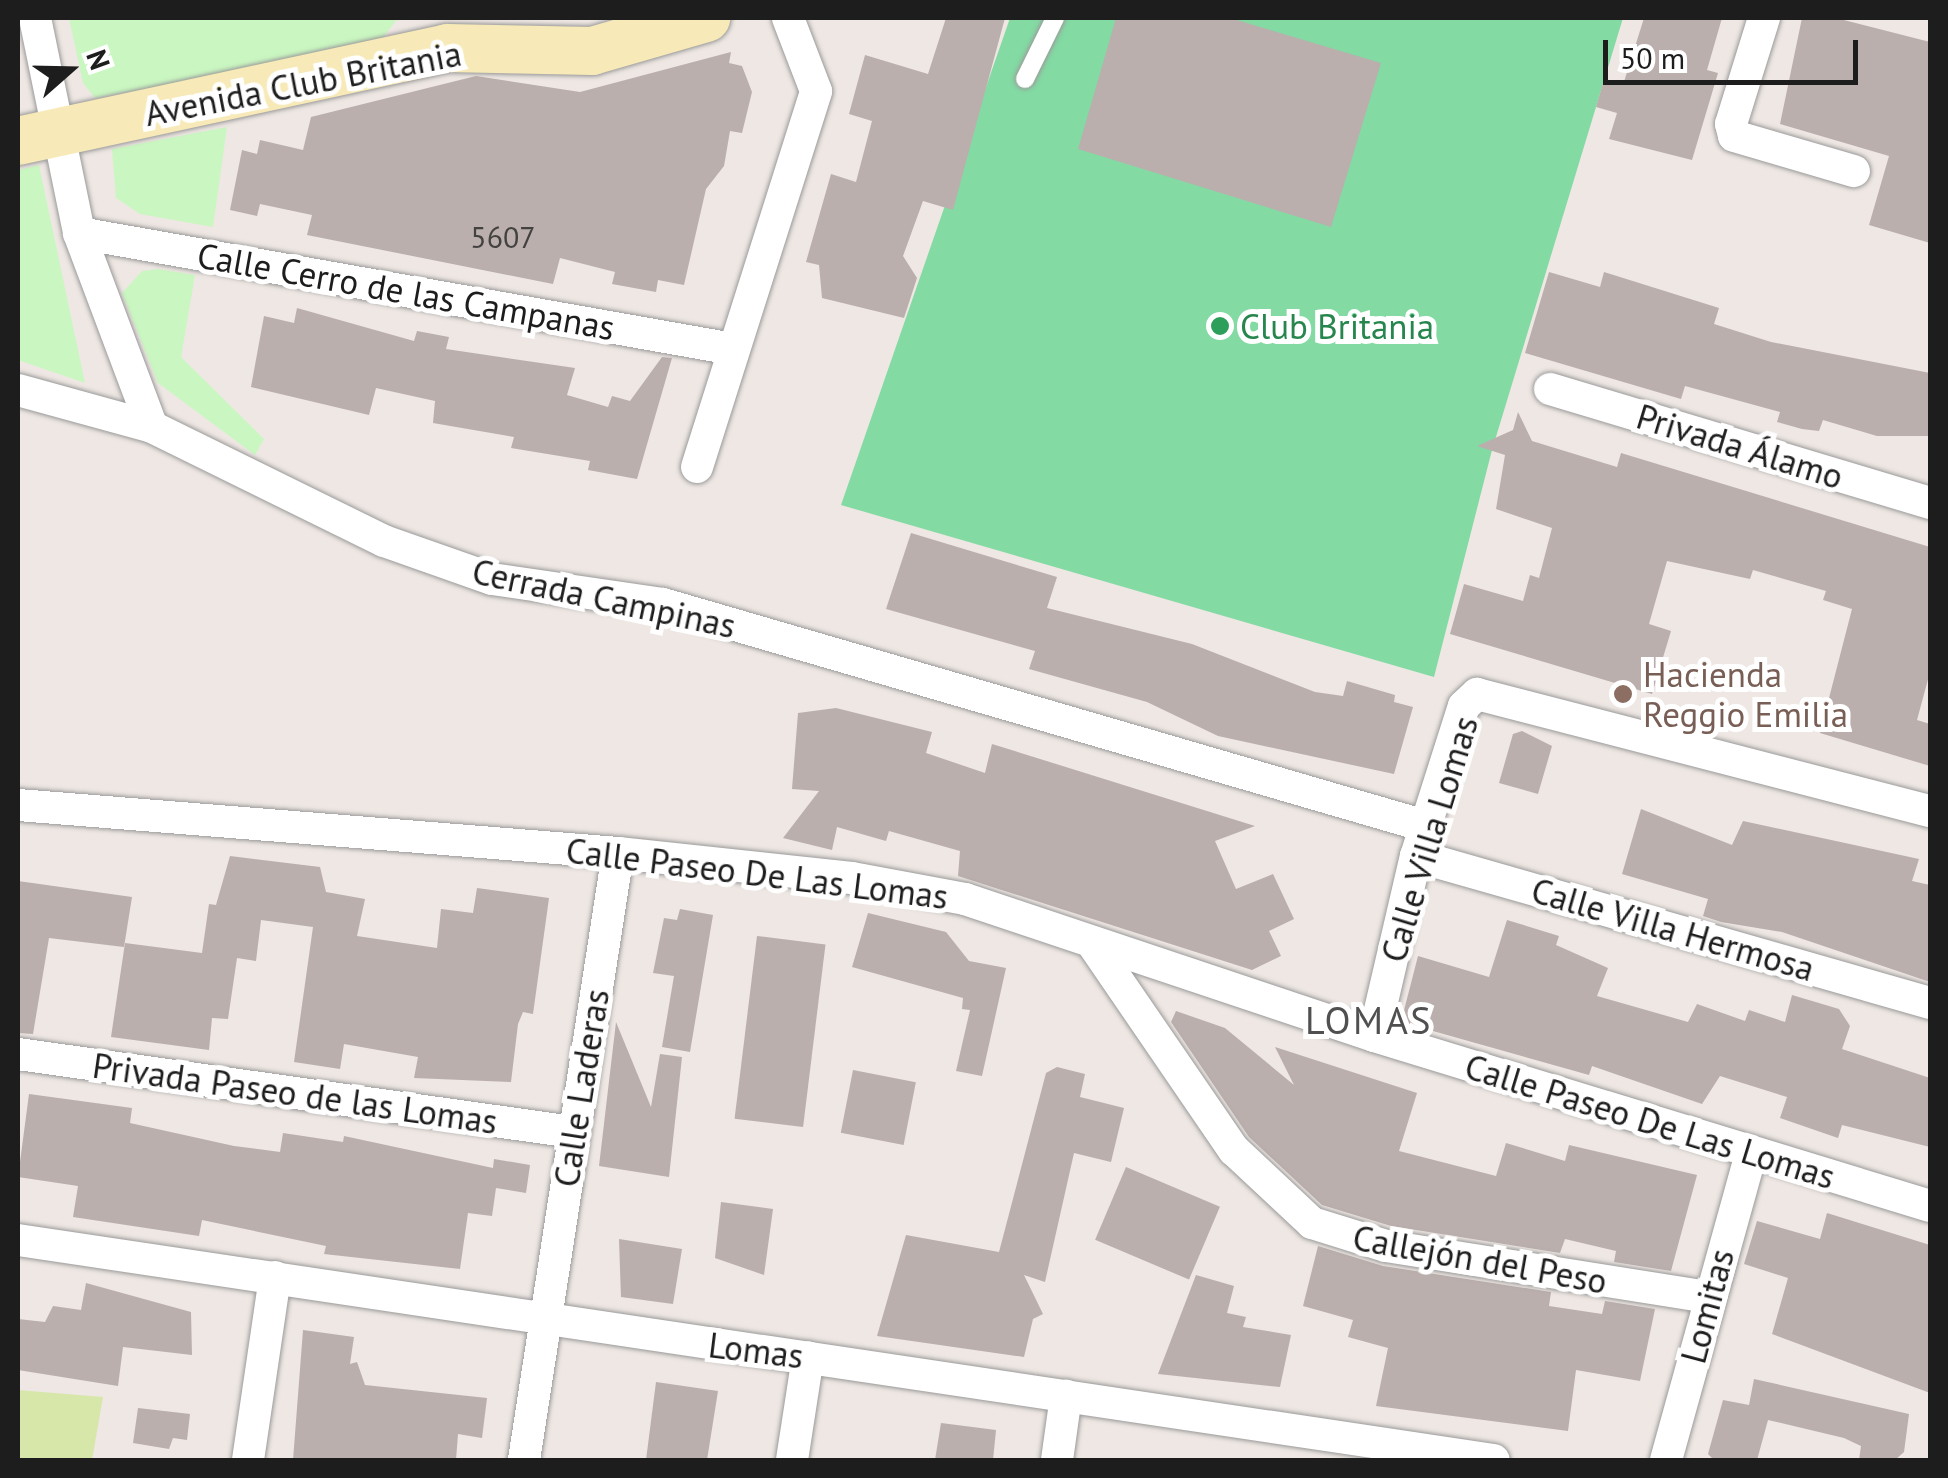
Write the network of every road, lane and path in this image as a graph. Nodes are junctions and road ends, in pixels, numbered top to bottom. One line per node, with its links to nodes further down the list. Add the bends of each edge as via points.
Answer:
1 (35, 18): 8 (street)
2 (706, 18): 6 (main road, Avenida Club Britania, via 592,51)
3 (788, 18): 11 (street, via 816,91)
4 (1054, 18): 7 (lane)
5 (1764, 18): 9 (street, via 1730,124 1734,136)
6 (444, 32): 8 (main road, Avenida Club Britania)
7 (1025, 79)
8 (38, 136): 10 (street)
9 (1854, 170)
10 (80, 233): 11 (street, Calle Cerro de las Campanas); 14 (street)
11 (733, 349): 15 (street)
12 (1550, 389): 16 (street, Privada Álamo)
13 (18, 390): 14 (street, Cerrada Campinas)
14 (152, 427): 19 (street, Cerrada Campinas, via 384,541 492,579 663,604)
15 (697, 467)
16 (1930, 503)
17 (18, 804): 20 (street, Calle Paseo De Las Lomas)
18 (1930, 812): 19 (street, Calle Villa Lomas, via 1477,694 1464,706)
19 (1420, 841): 22 (street, Calle Villa Hermosa); 23 (street, Calle Villa Lomas)
20 (618, 853): 21 (street, Calle Paseo De Las Lomas, via 909,888); 25 (street, Calle Laderas)
21 (1092, 943): 23 (street, Calle Paseo De Las Lomas); 30 (street, Callejón del Peso, via 1234,1150 1312,1224 1386,1246)
22 (1930, 1003)
23 (1374, 1036): 26 (street, Calle Paseo De Las Lomas)
24 (18, 1054): 25 (street, Privada Paseo de las Lomas)
25 (574, 1132): 31 (street, Calle Laderas)
26 (1751, 1153): 27 (street, Calle Paseo De Las Lomas); 30 (street, Lomitas)
27 (1930, 1206)
28 (18, 1240): 29 (street, Lomas)
29 (275, 1278): 31 (street, Lomas); 35 (street)
30 (1708, 1297): 40 (street, Lomitas)
31 (544, 1322): 32 (street, Lomas); 36 (street, Calle Laderas)
32 (808, 1357): 33 (street, Lomas); 37 (street)
33 (1066, 1396): 34 (street, Lomas); 38 (street)
34 (1334, 1450): 39 (street, Lomas)
35 (248, 1460)
36 (524, 1460)
37 (792, 1460)
38 (1057, 1460)
39 (1494, 1460)
40 (1666, 1460)

